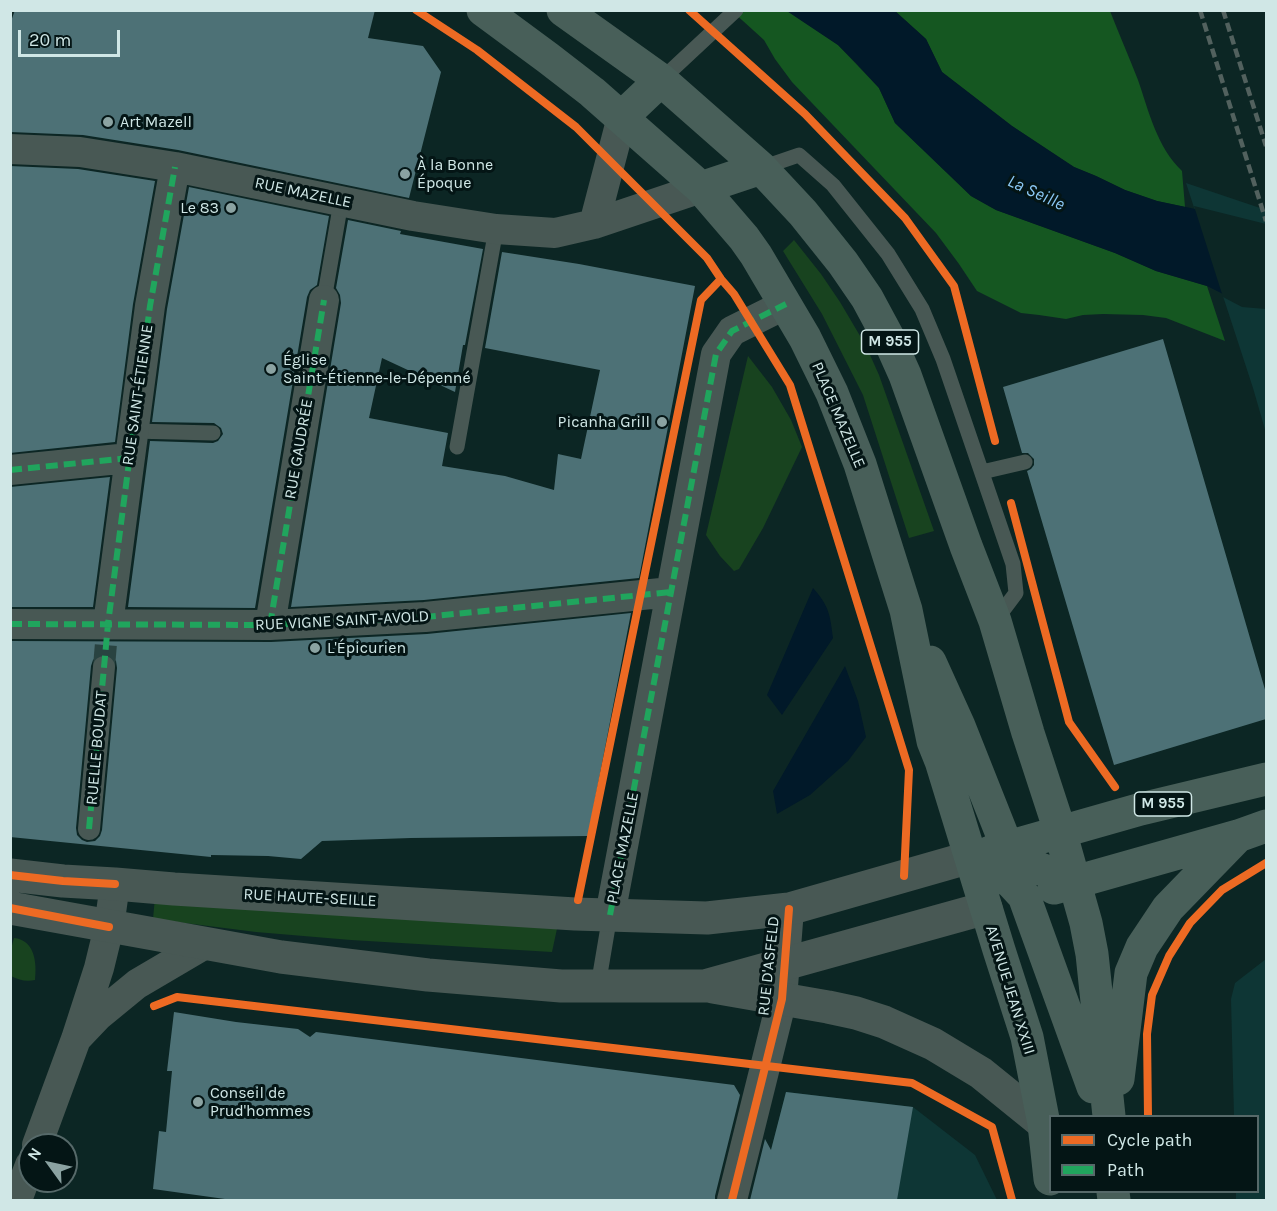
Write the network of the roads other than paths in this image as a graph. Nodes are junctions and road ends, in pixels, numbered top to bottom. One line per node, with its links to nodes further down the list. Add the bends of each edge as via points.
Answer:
1 (483, 10): 5 (main road, PLACE MAZELLE)
2 (563, 10): 4 (main road, M 955)
3 (735, 11): 4 (lane)
4 (661, 80): 5 (main road); 8 (main road, M 955)
5 (621, 117): 9 (main road, PLACE MAZELLE); 11 (street)
6 (10, 149): 7 (street, RUE MAZELLE, via 80,152)
7 (175, 167): 10 (street, RUE MAZELLE); 16 (street, RUE SAINT-ÉTIENNE)
8 (761, 168): 9 (main road); 20 (lane, via 799,154 833,185 888,254 922,309); 23 (main road, M 955, via 843,263 888,337)
9 (701, 188): 11 (street, RUE MAZELLE); 14 (main road, PLACE MAZELLE, via 744,238)
10 (341, 202): 12 (street, RUE MAZELLE); 13 (lane, RUE GAUDRÉE)
11 (594, 224): 12 (street, RUE MAZELLE, via 555,233)
12 (496, 229): 17 (lane)
13 (324, 300): 25 (street, RUE GAUDRÉE)
14 (786, 304): 21 (street, PLACE MAZELLE, via 732,331 716,354); 22 (main road, PLACE MAZELLE, via 832,393 860,464)
15 (213, 433): 16 (lane)
16 (131, 444): 19 (street); 26 (street, RUE SAINT-ÉTIENNE)
17 (457, 447)
18 (1024, 462): 20 (lane)
19 (10, 470)
20 (982, 472): 23 (lane, via 1013,564 1016,593)
21 (671, 592): 25 (street, RUE VIGNE SAINT-AVOLD, via 425,617); 40 (street, PLACE MAZELLE)
22 (906, 610): 32 (main road, PLACE MAZELLE, via 933,741); 33 (main road, via 959,726)
23 (995, 621): 30 (main road, M 955)
24 (10, 624): 26 (street, RUE VIGNE SAINT-AVOLD)
25 (270, 625): 26 (street, RUE VIGNE SAINT-AVOLD)
26 (107, 634)
27 (104, 667): 29 (street, RUELLE BOUDAT)
28 (1266, 779): 30 (main road, M 955)
29 (89, 829)
30 (1060, 831): 33 (main road, M 955); 35 (main road, M 955)
31 (1252, 831): 35 (main road, M 955); 50 (main road, via 1168,908 1142,947 1131,973)
32 (970, 857): 33 (main road, M 955); 38 (main road, AVENUE JEAN XXIII); 39 (street, PLACE MAZELLE)
33 (1018, 872): 35 (main road, M 955); 38 (main road, M 955); 48 (main road, via 1049,967)
34 (10, 875): 36 (street, RUE HAUTE-SEILLE)
35 (1074, 882): 49 (main road, via 1092,954)
36 (116, 884): 40 (street, RUE HAUTE-SEILLE); 41 (street)
37 (10, 908): 41 (street)
38 (986, 908): 43 (street); 51 (main road, AVENUE JEAN XXIII, via 1027,1037)
39 (789, 909): 40 (street, PLACE MAZELLE, via 707,918); 43 (street, RUE D'ASFELD)
40 (610, 915): 44 (lane)
41 (109, 927): 42 (street); 47 (street)
42 (206, 944): 44 (street, via 428,975); 47 (street, via 137,984)
43 (785, 964): 45 (street); 46 (street, RUE D'ASFELD)
44 (598, 986): 45 (street)
45 (705, 986): 46 (street)
46 (782, 999): 51 (street, via 856,1013 933,1044 981,1073); 54 (street, RUE D'ASFELD)
47 (76, 1039): 52 (street)
48 (1109, 1115)
49 (1109, 1115)
50 (1109, 1115)
51 (1044, 1124): 53 (main road, AVENUE JEAN XXIII)
52 (41, 1133)
53 (1049, 1170)
54 (732, 1200)

